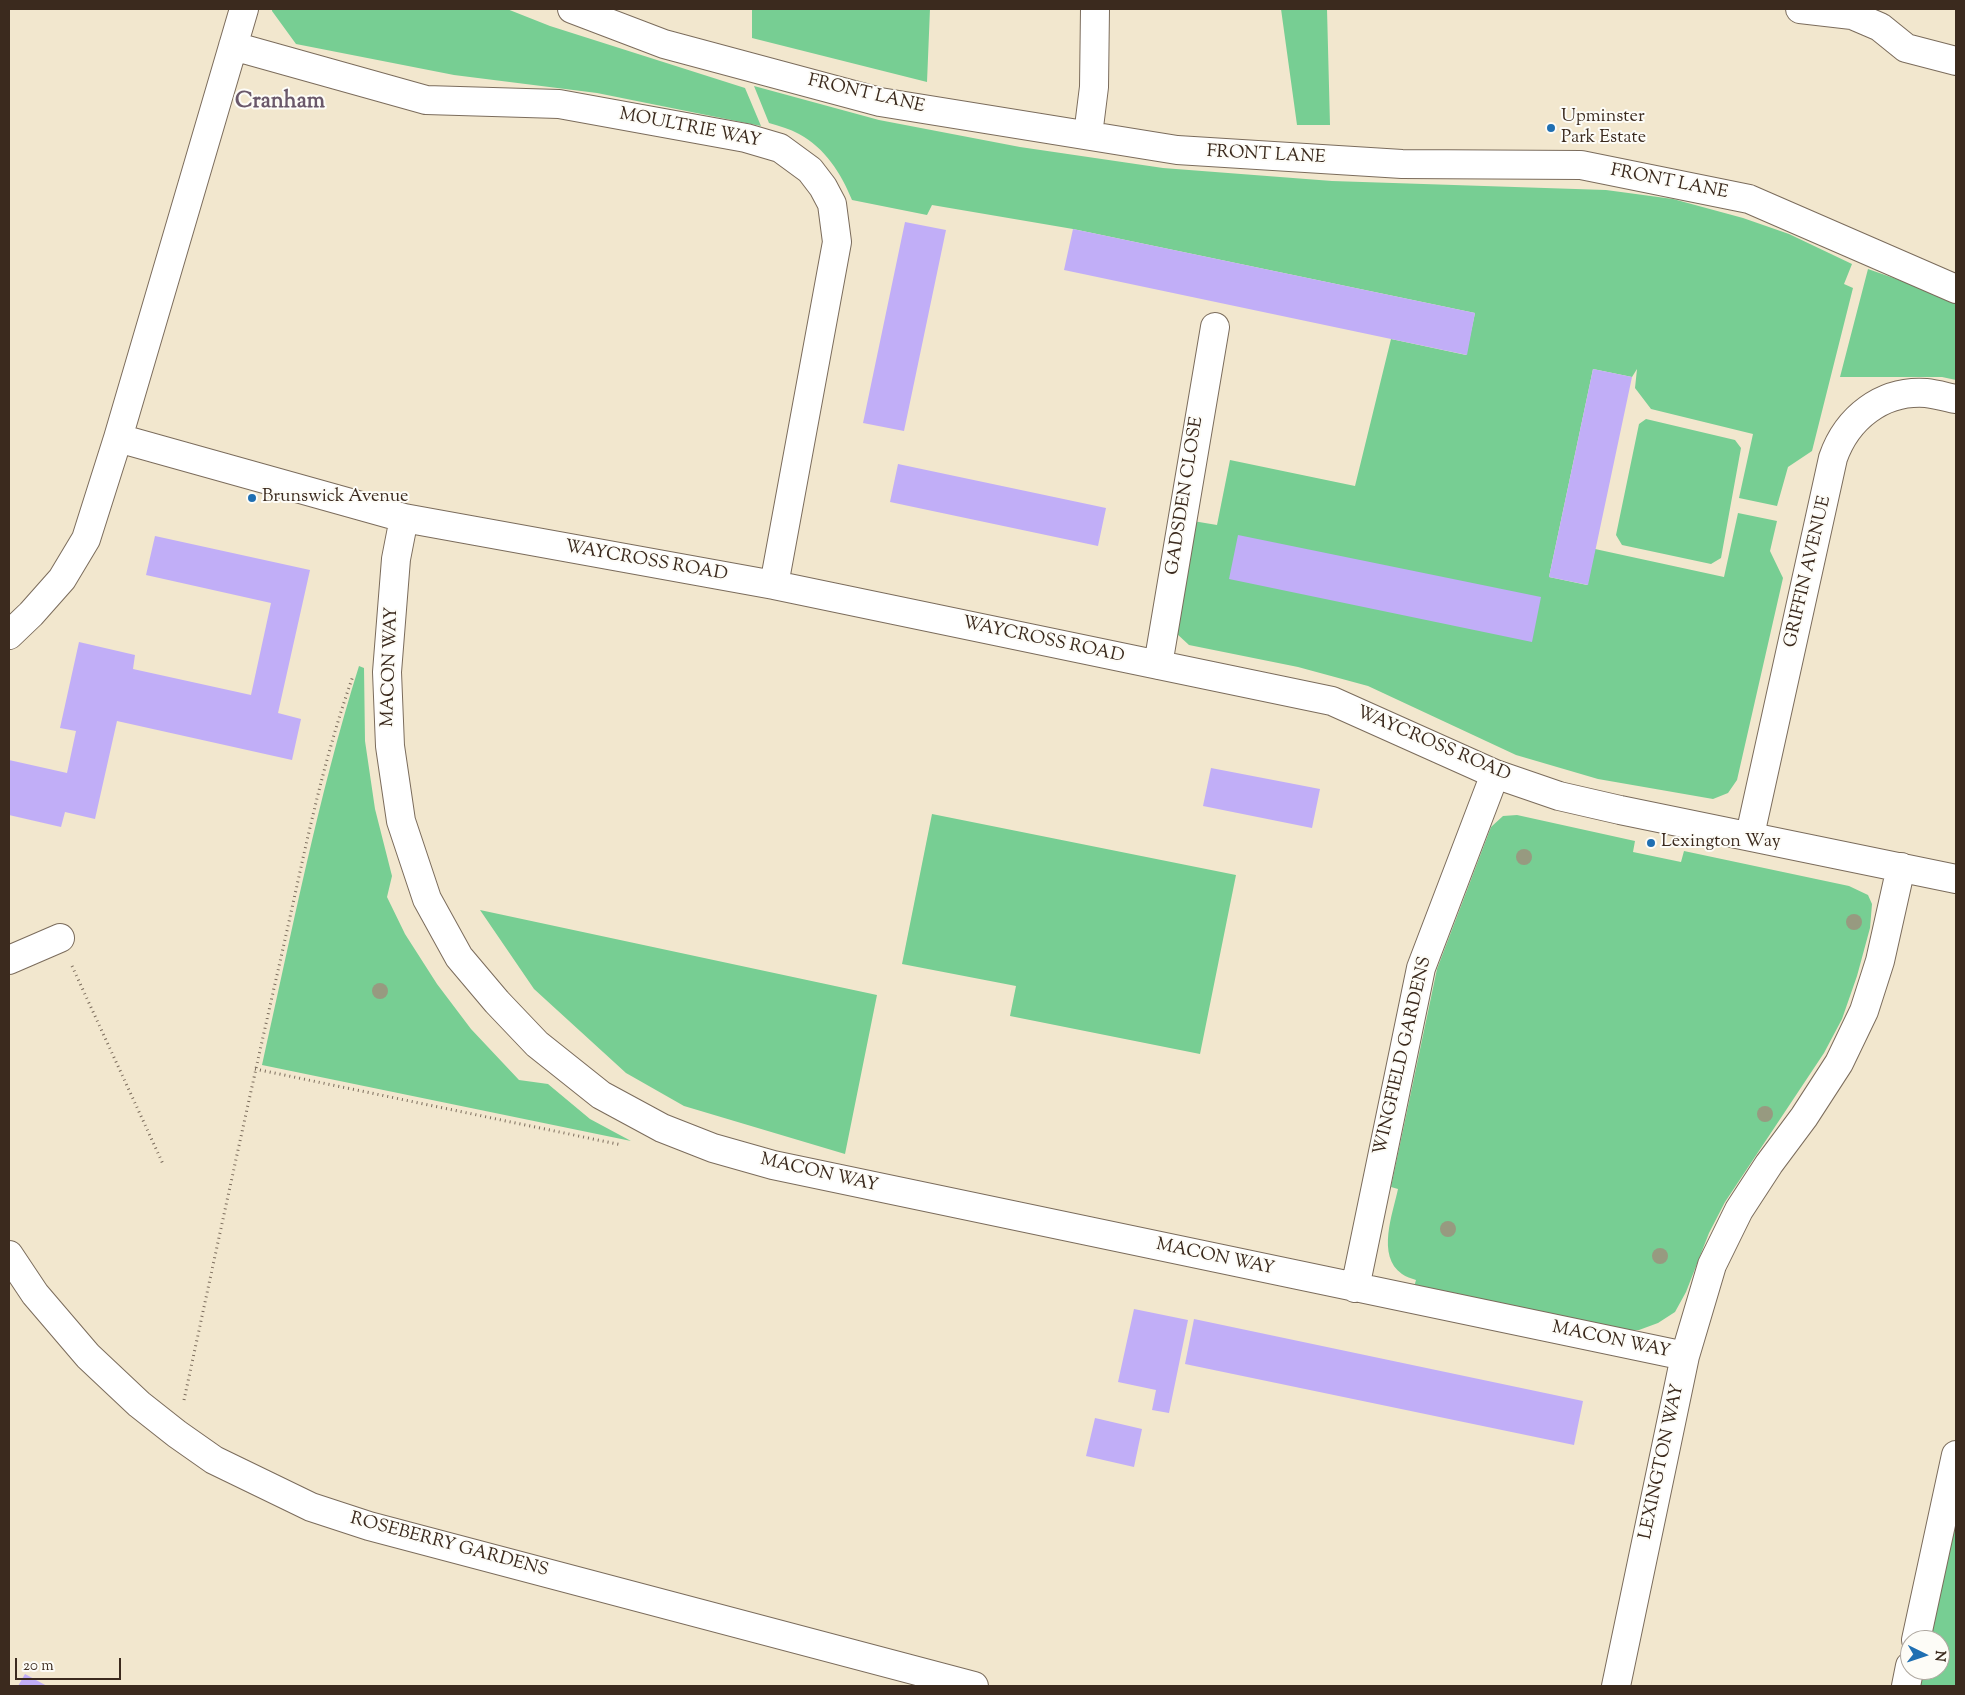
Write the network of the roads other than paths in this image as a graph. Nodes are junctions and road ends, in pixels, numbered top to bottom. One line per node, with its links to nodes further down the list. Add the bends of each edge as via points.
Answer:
1 (244, 9): 5 (street)
2 (572, 9): 7 (street, FRONT LANE, via 664,44 880,102)
3 (1095, 9): 7 (street, via 1094,87)
4 (1800, 9): 6 (street, via 1852,15 1880,28 1906,48)
5 (233, 46): 11 (street); 13 (street, MOULTRIE WAY, via 426,100 559,104 746,138 780,148 810,170 832,204 837,242)
6 (1956, 61)
7 (1088, 135): 8 (street, FRONT LANE, via 1177,150 1402,164 1582,165 1749,199)
8 (1956, 288)
9 (1215, 326): 15 (street, GADSDEN CLOSE)
10 (1956, 399): 17 (street, GRIFFIN AVENUE, via 1927,393 1890,397 1858,417 1838,443)
11 (118, 438): 12 (street, WAYCROSS ROAD); 14 (street, via 86,539 62,579)
12 (404, 518): 13 (street, WAYCROSS ROAD); 23 (street, MACON WAY, via 396,559 387,672 390,746 402,822 427,899 459,956 537,1044 601,1095 662,1128 713,1148 773,1165)
13 (774, 585): 15 (street, WAYCROSS ROAD)
14 (9, 635)
15 (1158, 665): 16 (street, WAYCROSS ROAD, via 1332,701)
16 (1495, 774): 17 (street, WAYCROSS ROAD, via 1568,798); 23 (street, WINGFIELD GARDENS, via 1421,968)
17 (1750, 836): 18 (street, WAYCROSS ROAD)
18 (1902, 868): 19 (street, WAYCROSS ROAD); 24 (street, LEXINGTON WAY, via 1880,961 1864,1011 1839,1063 1739,1210 1712,1265)
19 (1956, 879)
20 (60, 938): 21 (street)
21 (9, 960)
22 (9, 1255): 27 (street, ROSEBERRY GARDENS, via 35,1294 88,1356 139,1404 214,1460 311,1507 369,1526)
23 (1355, 1288): 24 (street, MACON WAY)
24 (1685, 1356): 28 (street, LEXINGTON WAY)
25 (1956, 1456): 26 (street)
26 (1918, 1630)
27 (974, 1686)
28 (1616, 1686)

